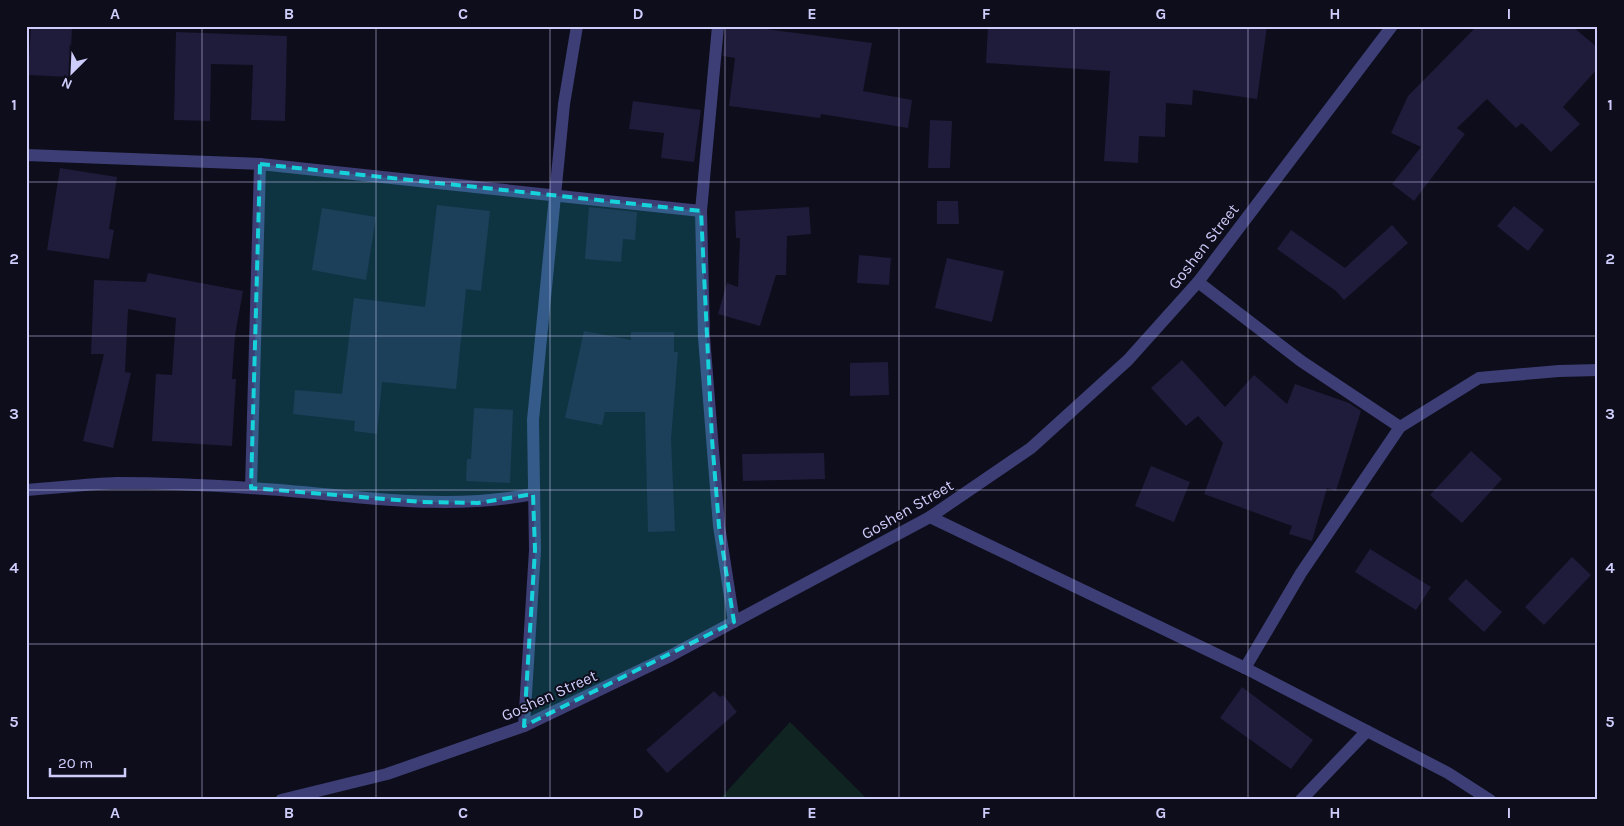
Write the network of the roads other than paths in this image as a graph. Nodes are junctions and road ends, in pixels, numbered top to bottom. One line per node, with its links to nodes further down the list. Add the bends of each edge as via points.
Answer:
1 (578, 26): 6 (street, via 564,104)
2 (718, 26): 7 (street)
3 (1392, 26): 8 (street, Goshen Street)
4 (26, 155): 5 (street)
5 (260, 164): 6 (street); 11 (street)
6 (556, 198): 7 (street); 13 (street, via 533,420)
7 (701, 212): 15 (street, via 704,337 719,526)
8 (1198, 282): 10 (street, via 1301,361); 14 (street, Goshen Street, via 1128,360 1031,448)
9 (1598, 370): 10 (street, via 1479,378)
10 (1400, 427): 16 (street, via 1302,573)
11 (251, 488): 12 (street, via 117,483); 13 (street, via 422,502 478,502)
12 (26, 490)
13 (533, 494): 17 (street, via 535,550)
14 (930, 517): 15 (street, Goshen Street); 16 (street)
15 (734, 622): 17 (street, Goshen Street)
16 (1245, 668): 18 (street)
17 (524, 726): 19 (street, Goshen Street, via 387,774)
18 (1367, 731): 20 (street); 21 (street, via 1448,773)
19 (281, 800)
20 (1301, 800)
21 (1490, 800)

